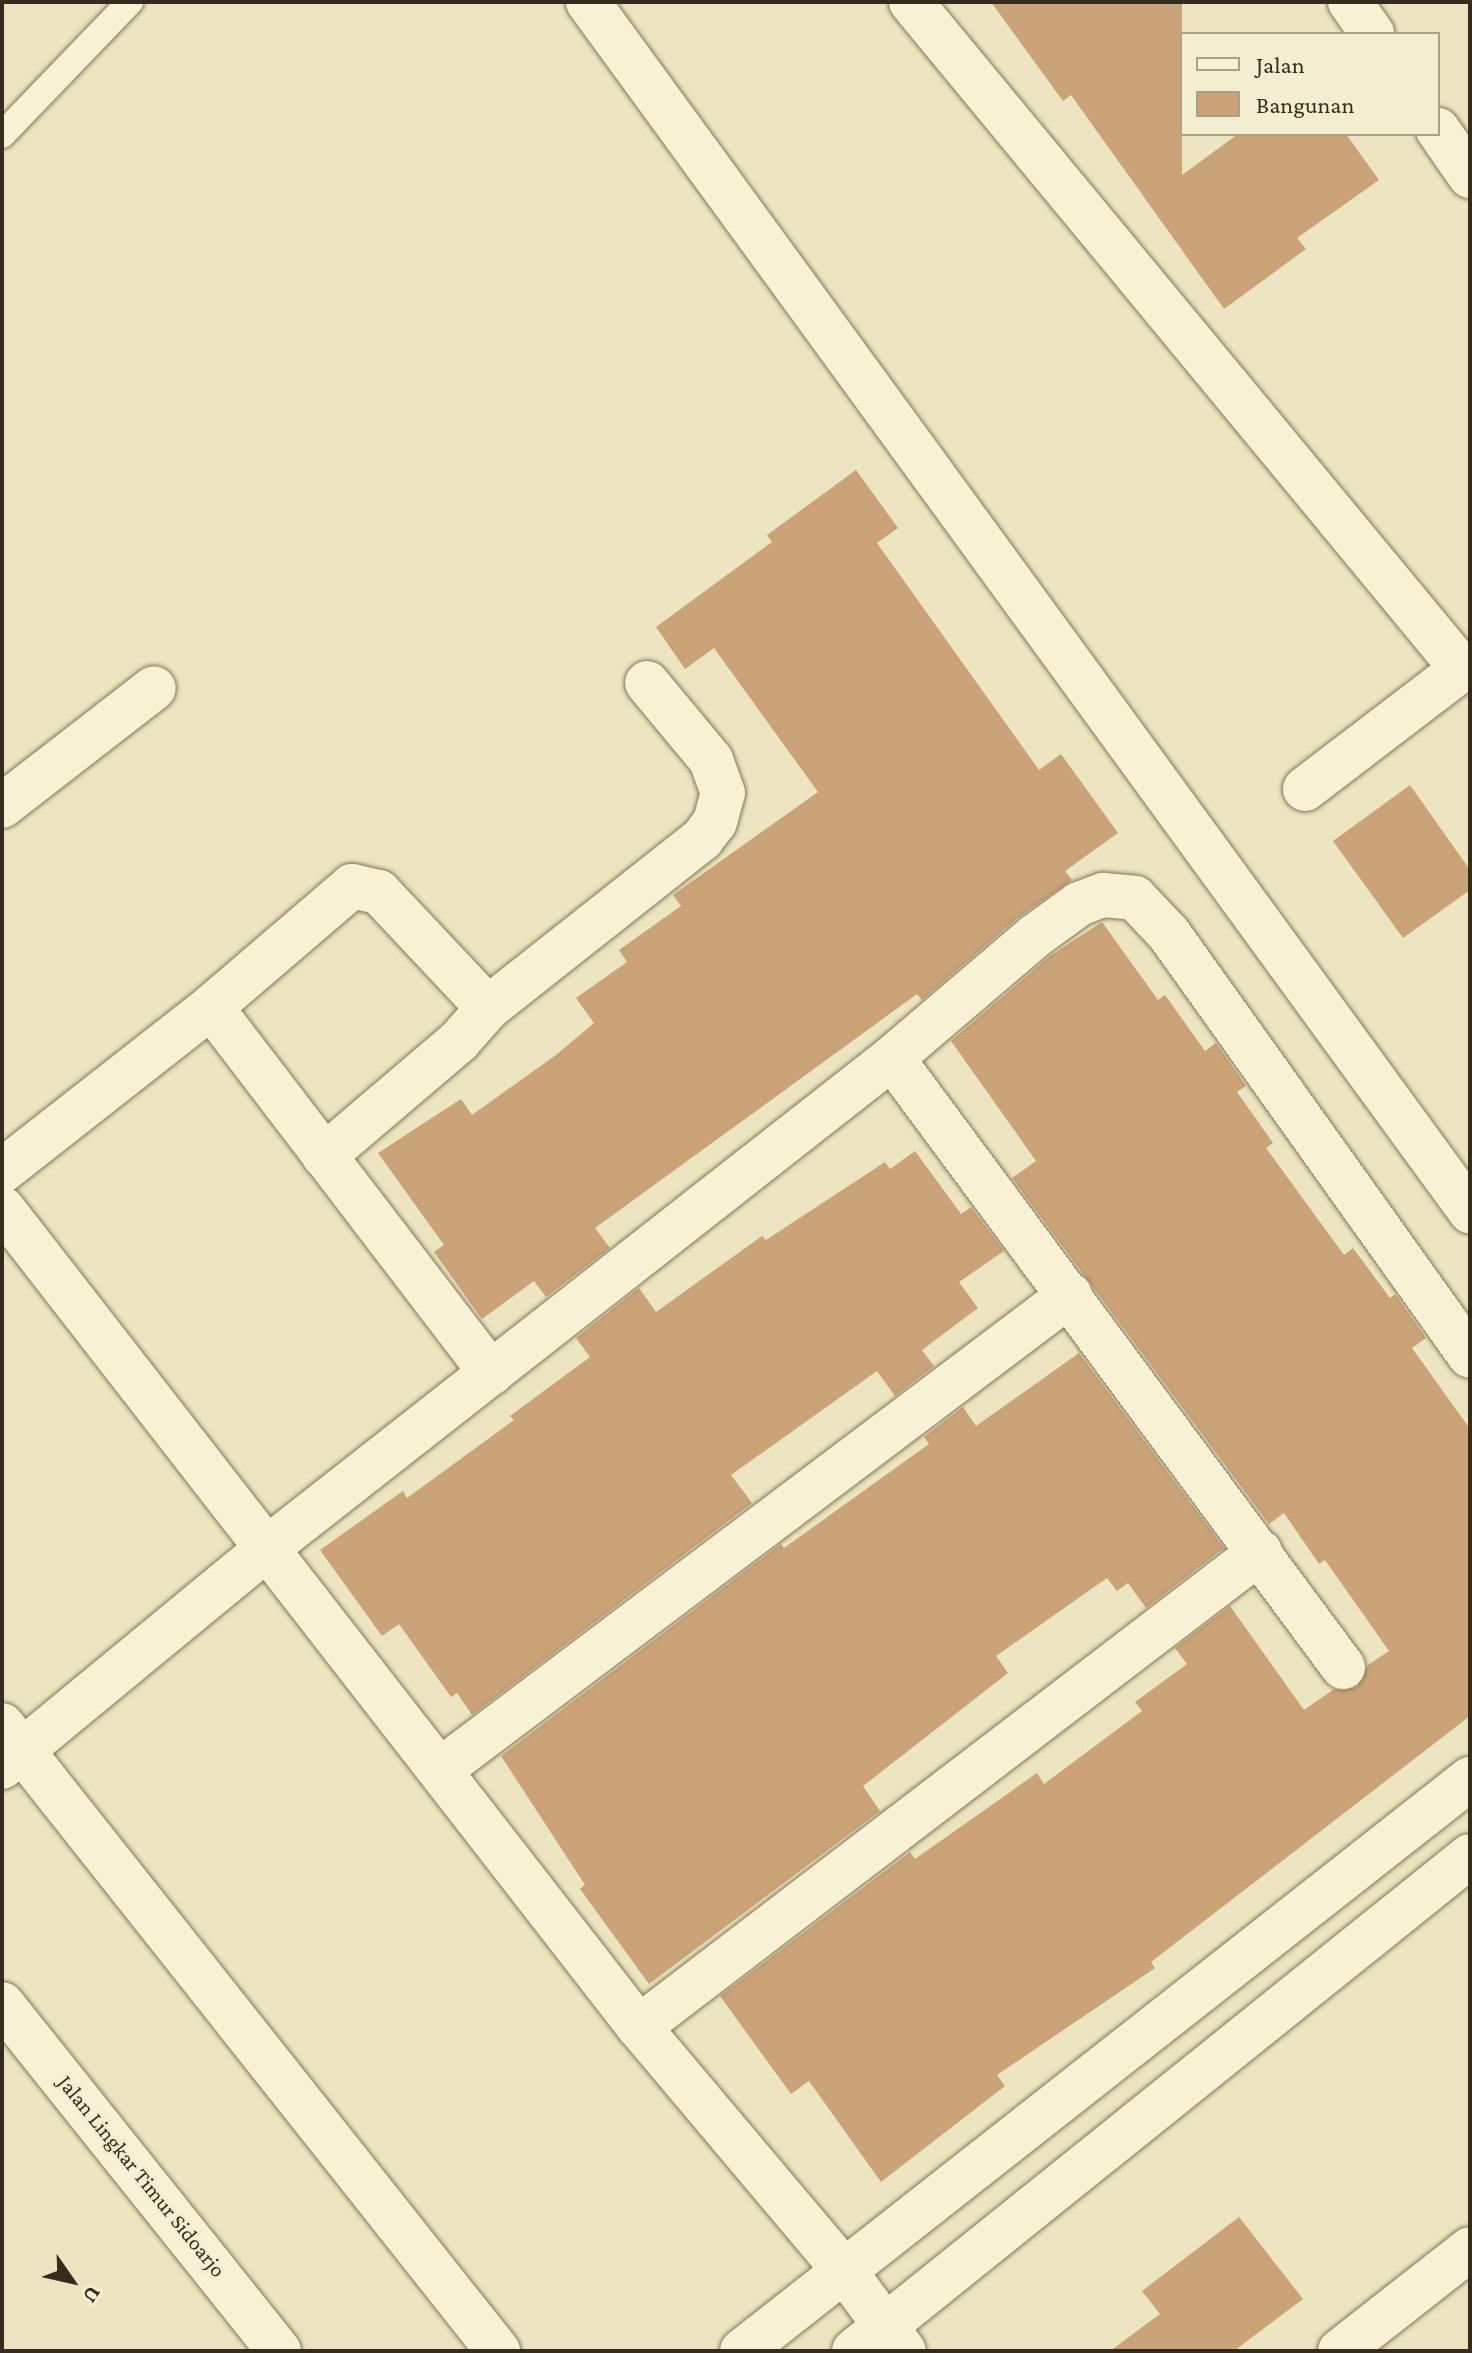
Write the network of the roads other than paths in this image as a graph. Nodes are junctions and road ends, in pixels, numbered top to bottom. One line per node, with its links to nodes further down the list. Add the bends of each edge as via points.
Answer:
1 (130, 2): 7 (lane)
2 (588, 2): 20 (street)
3 (911, 2): 9 (street)
4 (1350, 2): 5 (street)
5 (1371, 32)
6 (1440, 133): 8 (street)
7 (2, 135)
8 (1470, 176)
9 (1466, 666): 12 (street)
10 (647, 683): 15 (street, via 711,760 723,793 715,822 702,839)
11 (154, 688): 13 (street)
12 (1305, 789)
13 (2, 806)
14 (211, 1007): 15 (street, via 345,890 362,885 397,909); 17 (street); 18 (street)
15 (488, 1008): 17 (street, via 459,1041)
16 (892, 1058): 21 (street); 22 (street, via 1079,904 1117,893 1135,898 1169,934); 23 (street)
17 (324, 1156): 23 (street)
18 (2, 1171)
19 (2, 1208): 24 (street)
20 (1470, 1211)
21 (1070, 1295): 25 (street); 28 (street)
22 (1470, 1356)
23 (491, 1373): 24 (street)
24 (266, 1549): 27 (street); 28 (street)
25 (1260, 1552): 26 (street); 34 (street)
26 (1343, 1667)
27 (9, 1747): 39 (street)
28 (440, 1770): 34 (street)
29 (1470, 1779): 31 (street)
30 (1470, 1856): 32 (street)
31 (1269, 1940): 32 (street); 36 (street)
32 (1306, 1987): 37 (street)
33 (2, 2004): 38 (street, Jalan Lingkar Timur Sidoarjo)
34 (639, 2027): 36 (street)
35 (1470, 2249): 41 (street)
36 (846, 2273): 37 (street); 40 (street)
37 (881, 2343)
38 (279, 2351)
39 (498, 2351)
40 (742, 2351)
41 (1340, 2351)

